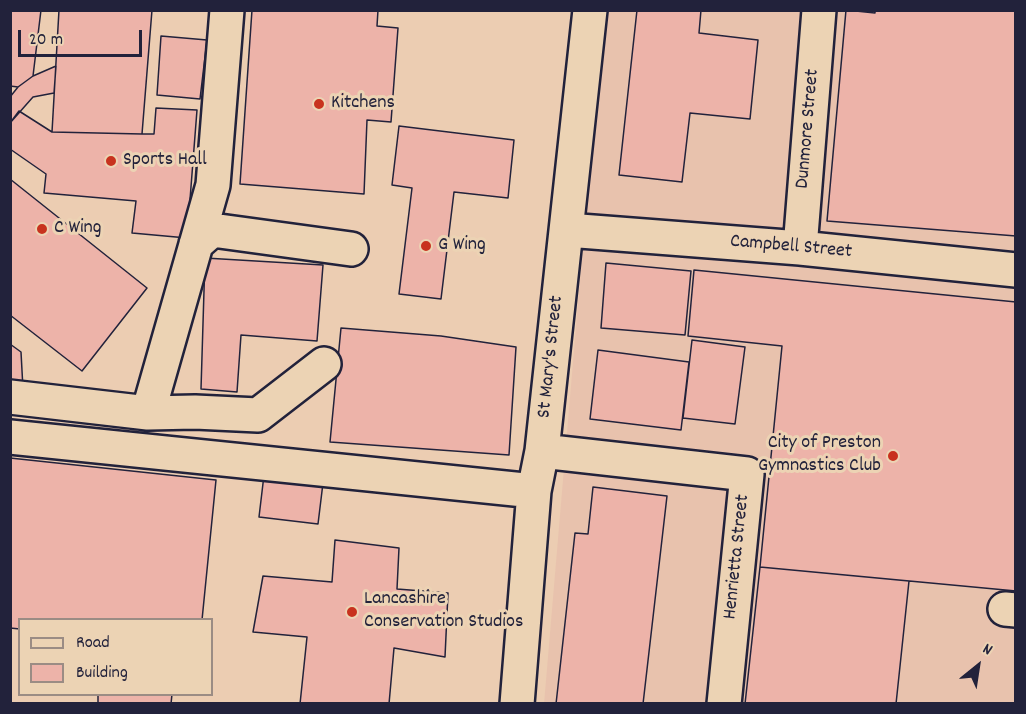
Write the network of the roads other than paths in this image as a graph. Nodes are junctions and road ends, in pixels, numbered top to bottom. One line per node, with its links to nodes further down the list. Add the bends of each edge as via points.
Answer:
1 (590, 10): 4 (street, St Mary's Street)
2 (819, 10): 6 (street, Dunmore Street)
3 (223, 14): 5 (street, via 213,185)
4 (567, 230): 6 (street, Campbell Street); 13 (street, St Mary's Street)
5 (196, 244): 7 (street, via 212,230); 11 (street)
6 (800, 248): 8 (street, Campbell Street)
7 (351, 249)
8 (1016, 270)
9 (324, 364): 11 (street, via 258,415)
10 (10, 397): 11 (street)
11 (148, 413)
12 (10, 437): 14 (street)
13 (542, 451): 14 (street, St Mary's Street); 16 (street, Henrietta Street, via 747,474)
14 (534, 491): 15 (street, St Mary's Street)
15 (517, 704)
16 (724, 704)

